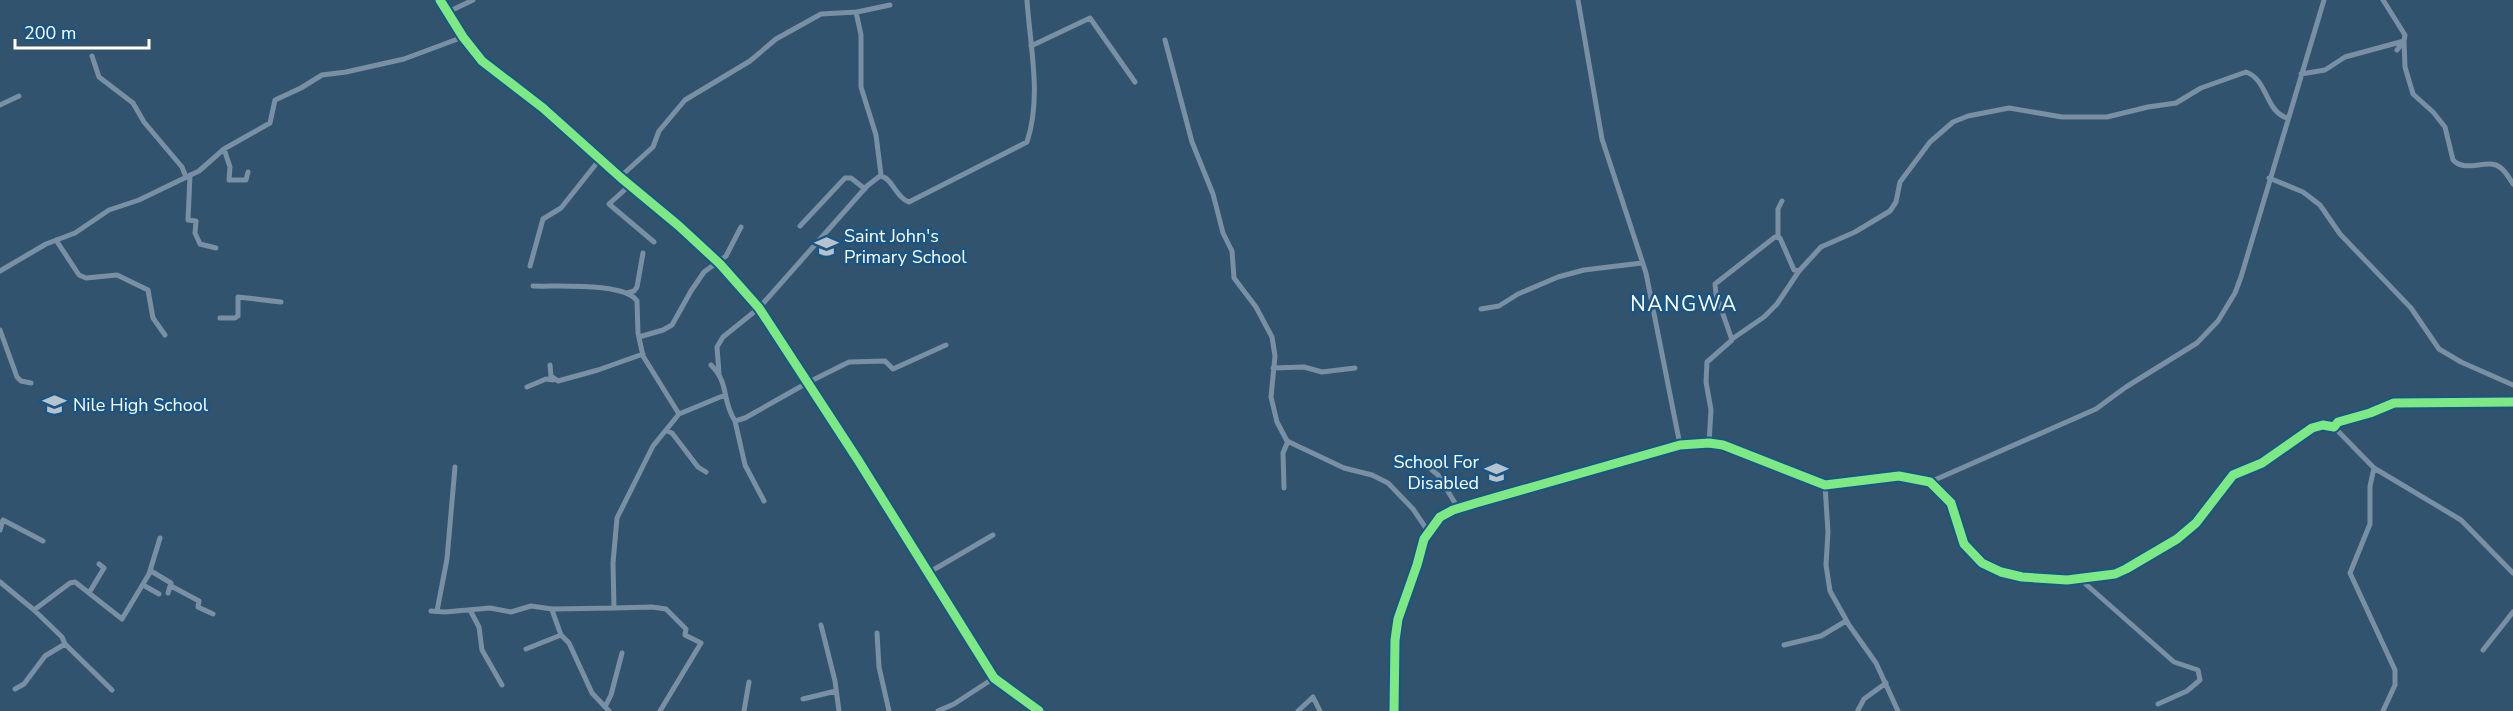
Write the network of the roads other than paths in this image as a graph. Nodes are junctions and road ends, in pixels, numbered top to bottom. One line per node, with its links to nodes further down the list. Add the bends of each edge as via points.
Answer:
1 (440, 0): 9 (street)
2 (473, 0): 7 (street)
3 (1027, 0): 14 (street)
4 (1578, 0): 41 (street, via 1602,139)
5 (2324, 0): 17 (street)
6 (2383, 0): 13 (street, via 2404,33)
7 (463, 2): 9 (street)
8 (890, 5): 10 (street)
9 (448, 12): 11 (street)
10 (856, 12): 25 (street, via 861,34 861,87 876,135); 27 (street, via 815,17 685,100 659,131 653,147)
11 (463, 37): 22 (street, via 404,59 322,75 275,100 270,123); 23 (street, via 482,61)
12 (1165, 40): 59 (street, via 1192,142 1232,251 1234,278 1256,307 1272,338)
13 (2404, 42): 15 (street); 17 (street, via 2345,57 2325,70); 29 (street, via 2405,67 2413,94 2445,127 2453,160 2463,166 2501,167)
14 (1031, 46): 18 (street, via 1090,18); 25 (street, via 1035,118 1028,142 909,202)
15 (2397, 50)
16 (92, 56): 26 (street, via 99,77 133,103)
17 (2301, 74): 21 (street)
18 (1135, 82)
19 (19, 96): 20 (street)
20 (0, 105)
21 (2287, 118): 28 (street); 44 (street, via 2274,111 2254,76 2246,72 2201,88 2176,103 2107,117 2062,117 2017,108 1968,116 1947,126 1930,142 1900,182 1890,211 1855,232 1824,244)
22 (224, 149): 24 (street, via 230,166 229,180 246,180); 26 (street)
23 (600, 159): 27 (street); 42 (street, via 561,208 543,219)
24 (248, 172)
25 (881, 175): 31 (street)
26 (188, 176): 36 (street, via 109,210 75,233); 38 (street, via 188,220 196,221 195,233 200,244)
27 (620, 177): 30 (street)
28 (2269, 178): 65 (street, via 2303,192 2320,205 2340,234 2411,308 2439,349); 80 (street, via 2235,293 2205,337 2096,409)
29 (2513, 184)
30 (630, 185): 37 (street, via 609,204); 40 (street)
31 (864, 189): 33 (street, via 851,177 845,178); 48 (street)
32 (1782, 201): 35 (street, via 1778,209)
33 (800, 226)
34 (741, 227): 40 (street, via 726,256)
35 (1778, 236): 44 (street, via 1794,270); 54 (street, via 1715,284)
36 (56, 240): 43 (street); 52 (street, via 79,275 120,276 148,290 153,318)
37 (654, 242)
38 (216, 248)
39 (643, 253): 46 (street, via 637,287)
40 (717, 261): 48 (street); 53 (street, via 691,291 672,325)
41 (1642, 262): 49 (street, via 1558,277 1500,306); 75 (street)
42 (530, 266)
43 (0, 271)
44 (1799, 271): 54 (street, via 1777,304)
45 (533, 286): 46 (street)
46 (627, 293): 53 (street, via 637,301)
47 (281, 302): 50 (street, via 238,297 238,316)
48 (759, 308): 61 (street, via 723,337 717,347); 64 (street)
49 (1481, 309)
50 (220, 318)
51 (0, 330): 63 (street, via 17,377)
52 (165, 335)
53 (639, 337): 56 (street)
54 (1732, 339): 74 (street, via 1707,362)
55 (946, 345): 64 (street, via 893,369 885,360 851,362)
56 (643, 354): 62 (street, via 587,374); 69 (street)
57 (550, 365): 62 (street)
58 (711, 365): 61 (street)
59 (1272, 368): 60 (street, via 1322,372); 73 (street, via 1271,397 1277,422)
60 (1355, 368)
61 (719, 373): 67 (street)
62 (553, 380): 66 (street)
63 (31, 383)
64 (807, 383): 70 (street); 92 (street)
65 (2513, 385)
66 (527, 387)
67 (725, 395): 69 (street); 70 (street)
68 (2513, 402): 71 (street, via 2394,403 2338,422)
69 (679, 414): 72 (street)
70 (735, 421): 83 (street, via 745,465)
71 (2334, 427): 77 (street); 94 (street, via 2312,428 2262,463 2233,475 2202,517 2177,539 2121,572)
72 (667, 431): 79 (street); 103 (street, via 653,446 617,518)
73 (1288, 441): 82 (street, via 1283,451); 86 (street, via 1344,468 1388,483)
74 (1709, 443): 75 (street); 81 (street, via 1751,455)
75 (1680, 446): 84 (street)
76 (455, 467): 106 (street, via 447,559 434,611)
77 (2374, 468): 93 (street, via 2461,520); 139 (street, via 2370,524 2350,573 2394,670 2395,685)
78 (1431, 469): 84 (street)
79 (706, 472)
80 (1930, 482): 81 (street, via 1899,476); 95 (street, via 1952,503 1964,543 1982,563 2022,577)
81 (1825, 486): 109 (street, via 1828,582)
82 (1284, 488)
83 (764, 501)
84 (1458, 508): 86 (street, via 1440,517)
85 (0, 530): 89 (street, via 3,520)
86 (1428, 531): 137 (street, via 1396,628)
87 (993, 535): 92 (street)
88 (160, 538): 91 (street)
89 (44, 542)
90 (99, 564): 99 (street, via 104,568)
91 (151, 571): 97 (street); 98 (street, via 167,579)
92 (928, 573): 118 (street)
93 (2513, 573)
94 (2092, 578): 95 (street); 102 (street)
95 (2080, 579): 102 (street)
96 (0, 582): 105 (street)
97 (143, 585): 99 (street, via 123,619); 101 (street)
98 (171, 586): 100 (street); 108 (street)
99 (89, 593): 105 (street, via 72,582)
100 (168, 593)
101 (159, 594)
102 (2096, 594): 126 (street, via 2174,662 2198,670 2200,680 2194,688)
103 (614, 608): 104 (street); 129 (street, via 666,609 686,629 685,635 701,643)
104 (552, 609): 106 (street, via 531,606 511,612); 112 (street)
105 (34, 610): 113 (street)
106 (470, 610): 121 (street, via 482,650)
107 (2513, 612): 116 (street)
108 (213, 614)
109 (1846, 621): 114 (street, via 1821,636); 120 (street)
110 (821, 625): 124 (street)
111 (877, 633): 132 (street, via 879,668)
112 (561, 635): 115 (street); 127 (street, via 569,643 596,700)
113 (65, 644): 122 (street, via 45,656 24,684); 123 (street)
114 (1784, 645)
115 (526, 649)
116 (2483, 650)
117 (622, 652): 127 (street)
118 (994, 678): 133 (street); 134 (street)
119 (749, 682): 130 (street)
120 (1886, 683): 128 (street, via 1864,699); 138 (street)
121 (502, 686)
122 (15, 689)
123 (112, 690)
124 (836, 691): 125 (street); 131 (street)
125 (803, 699)
126 (2157, 704)
127 (607, 709)
128 (1858, 710)
129 (660, 711)
130 (744, 711)
131 (839, 711)
132 (889, 711)
133 (938, 711)
134 (1039, 711)
135 (1298, 711): 136 (street, via 1313,697)
136 (1320, 711)
137 (1394, 711)
138 (1898, 711)
139 (2383, 711)

